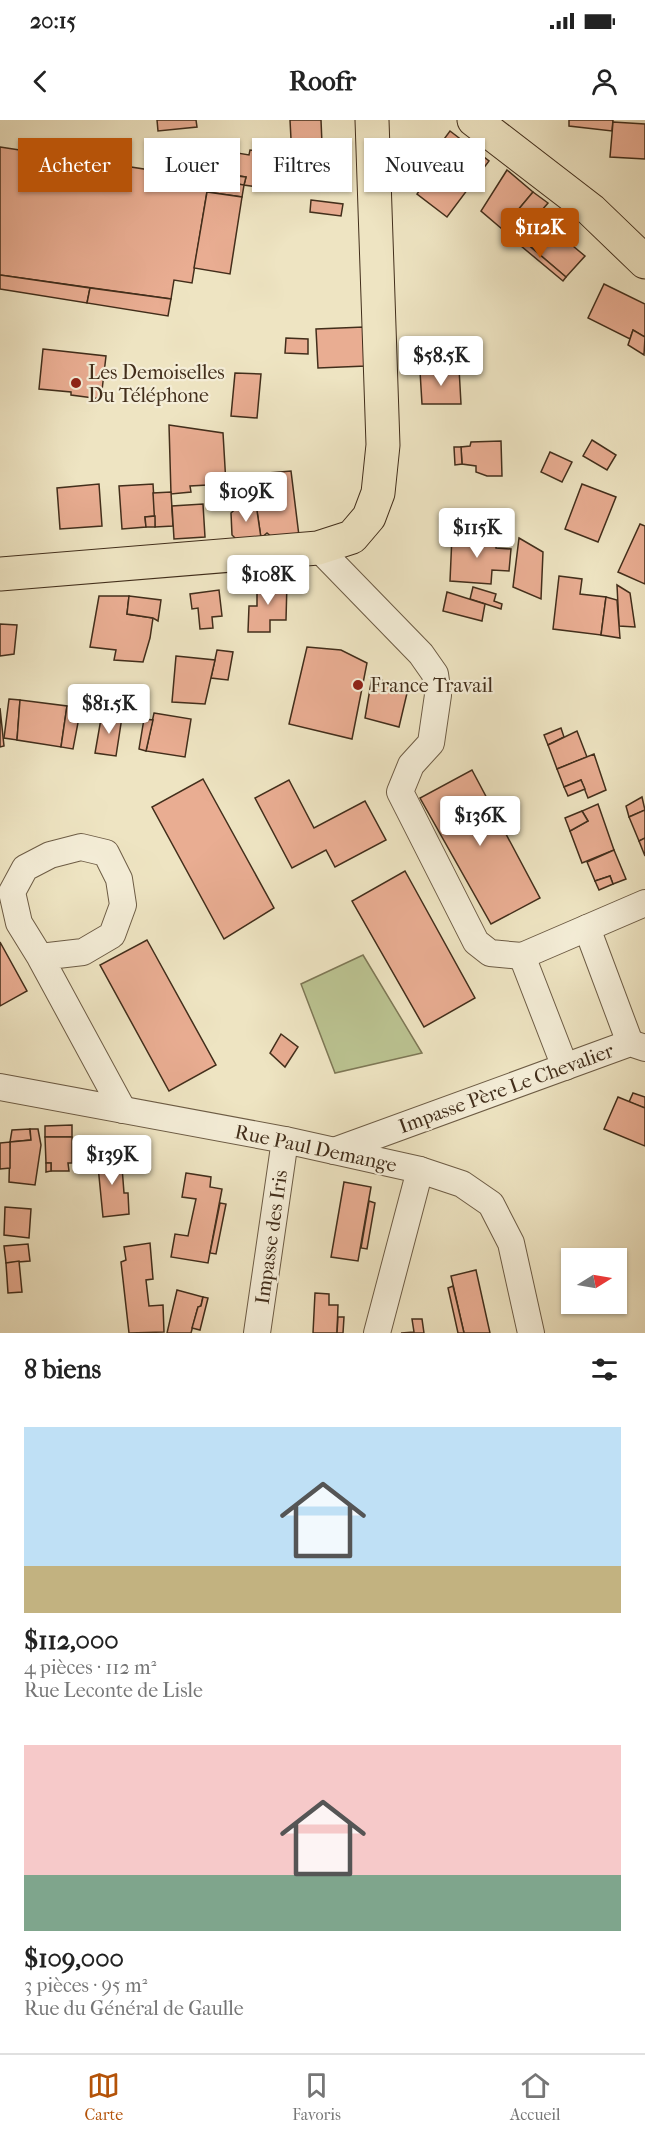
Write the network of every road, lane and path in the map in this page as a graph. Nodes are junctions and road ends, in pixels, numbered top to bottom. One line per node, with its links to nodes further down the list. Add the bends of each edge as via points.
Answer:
1 (372, 120): 4 (main road, via 383,445 378,493 369,517 352,537)
2 (474, 120): 3 (main road, via 591,210)
3 (645, 262)
4 (318, 548): 5 (main road); 9 (street, via 421,654 435,674 438,695 431,743 411,765 400,792 476,942 490,953)
5 (0, 574)
6 (645, 903): 7 (street)
7 (586, 928): 9 (street); 10 (street)
8 (40, 957): 8 (street, via 19,923 12,892 25,868 50,855 81,847 106,853 119,879 123,905 112,935 83,952); 13 (street)
9 (522, 957): 11 (street)
10 (638, 1045): 11 (street, Impasse Père Le Chevalier)
11 (565, 1067): 15 (street, Impasse Père Le Chevalier)
12 (0, 1087): 13 (street, Rue Paul Demange)
13 (123, 1110): 14 (street, Rue Paul Demange)
14 (285, 1140): 15 (street, Rue Paul Demange); 17 (street, Impasse des Iris)
15 (334, 1151): 16 (street, Rue Paul Demange)
16 (420, 1170): 18 (street); 19 (street, Rue Paul Demange, via 462,1184 491,1204 511,1243)
17 (256, 1333)
18 (377, 1333)
19 (531, 1333)

